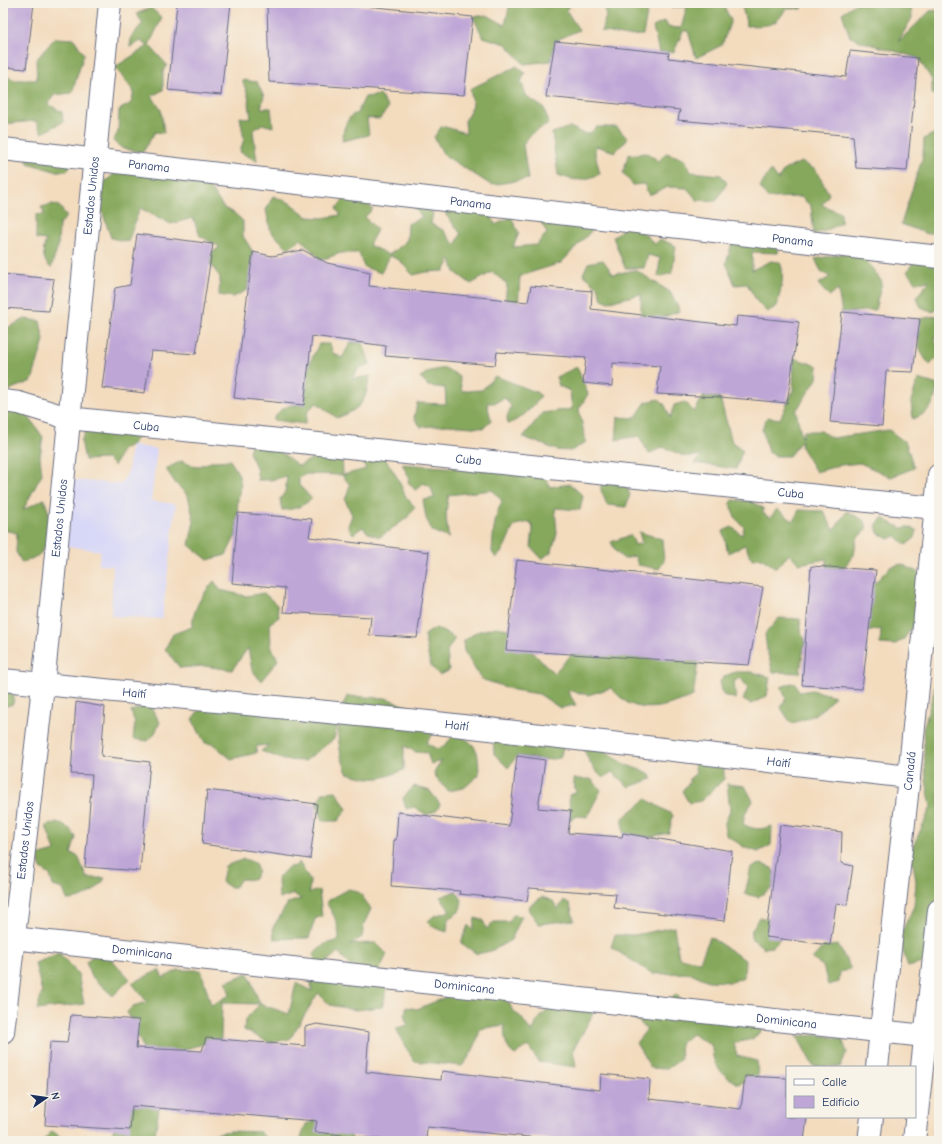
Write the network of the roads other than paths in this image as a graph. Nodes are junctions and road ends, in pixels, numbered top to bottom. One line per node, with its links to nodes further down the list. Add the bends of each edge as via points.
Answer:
1 (110, 3): 3 (street, Estados Unidos)
2 (3, 149): 3 (street, Panama)
3 (94, 158): 4 (street, Panama); 6 (street, Estados Unidos)
4 (939, 257)
5 (3, 402): 6 (street, Cuba, via 19,403)
6 (68, 418): 8 (street, Cuba); 10 (street, Estados Unidos)
7 (939, 475): 8 (street, Canadá)
8 (935, 508): 11 (street, Canadá)
9 (3, 680): 10 (street, Haití)
10 (43, 686): 11 (street, Haití, via 428,722); 13 (street, Estados Unidos)
11 (909, 777): 15 (street, Canadá)
12 (939, 910): 16 (street)
13 (8, 937): 14 (street, Estados Unidos); 15 (street, Dominicana)
14 (3, 1032)
15 (881, 1032): 16 (street, Dominicana); 17 (street, Canadá)
16 (925, 1036): 20 (street)
17 (877, 1066)
18 (872, 1118): 19 (street)
19 (869, 1141)
20 (914, 1141)

